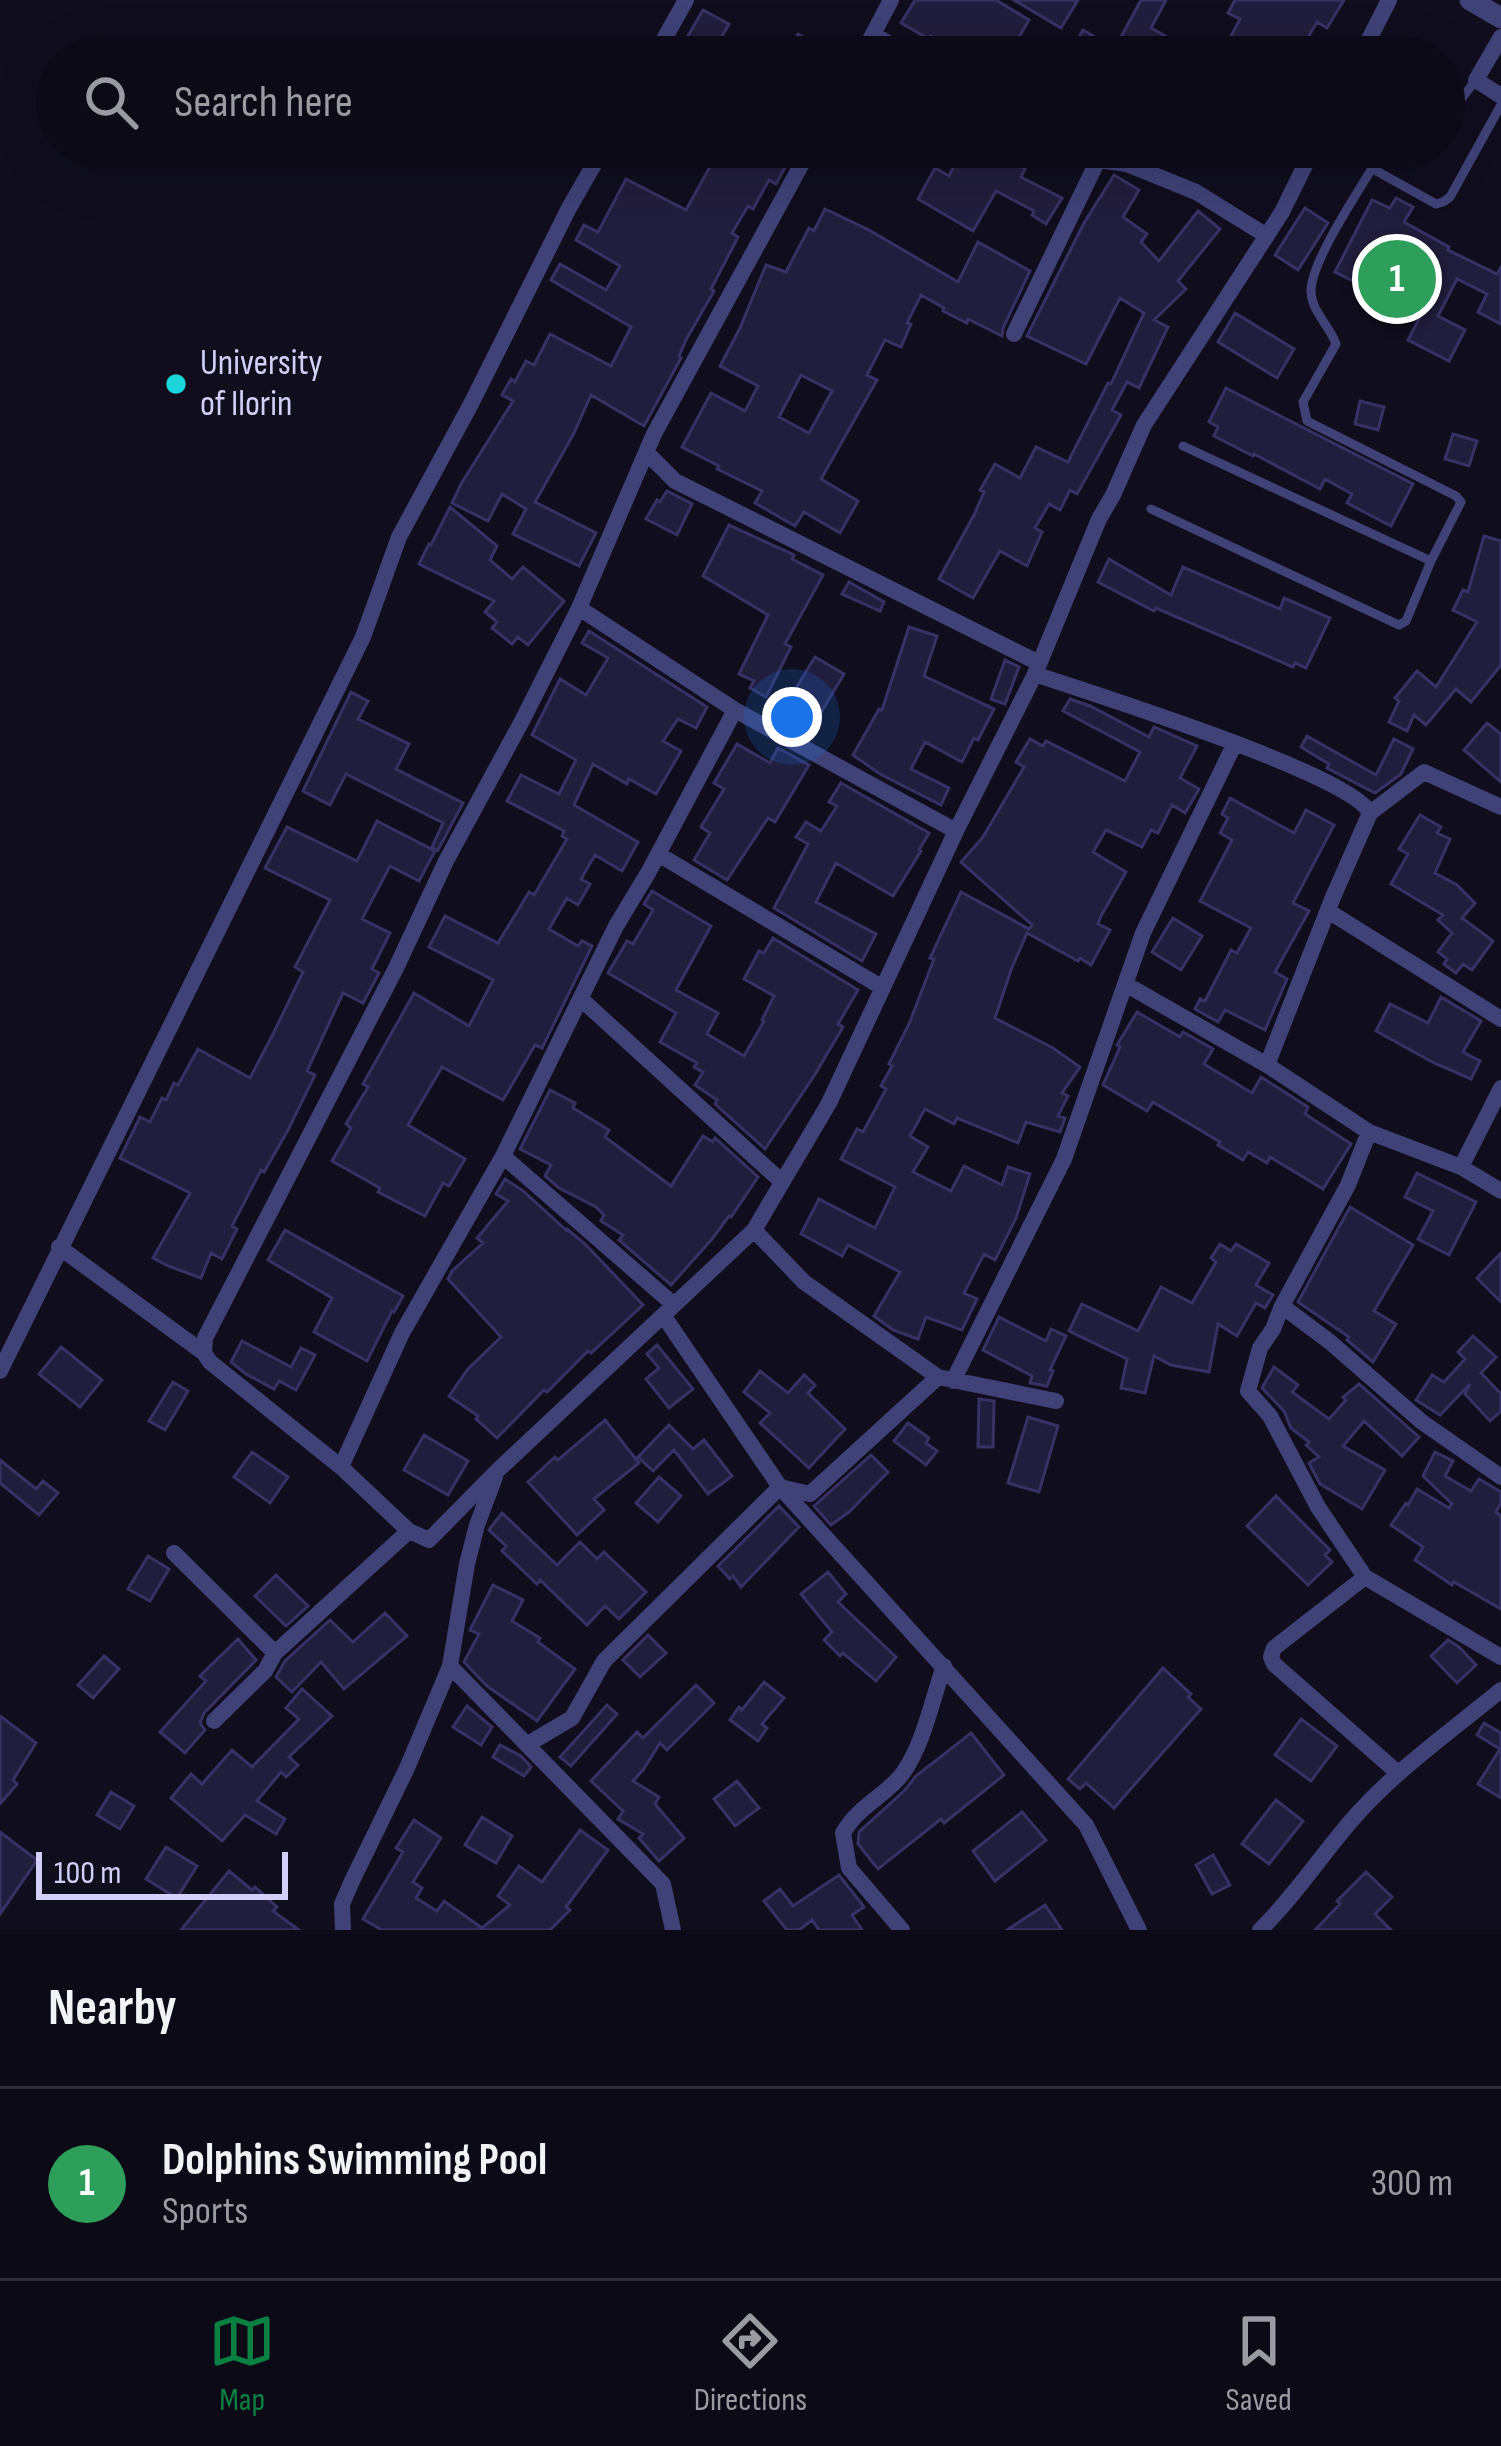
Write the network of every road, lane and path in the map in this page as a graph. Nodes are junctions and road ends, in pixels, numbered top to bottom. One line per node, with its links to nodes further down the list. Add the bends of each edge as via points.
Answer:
1 (686, 0): 7 (street)
2 (891, 0): 6 (street)
3 (1388, 0): 8 (street)
4 (1470, 0): 5 (street)
5 (1501, 17)
6 (874, 35)
7 (666, 36)
8 (1370, 36)
9 (1501, 37): 10 (street)
10 (1476, 80): 11 (lane); 12 (street)
11 (1465, 94)
12 (1501, 96)
13 (1501, 105): 19 (lane, via 1443,202)
14 (593, 168): 47 (street, via 399,537 354,658)
15 (800, 168): 23 (street)
16 (1094, 168): 21 (street)
17 (1137, 168): 20 (street, via 1196,192)
18 (1303, 168): 20 (street)
19 (1373, 169): 25 (lane, via 1311,290 1336,344 1304,412 1307,421 1456,496)
20 (1267, 236): 27 (street, via 1144,425)
21 (1014, 334)
22 (1183, 446): 25 (lane)
23 (646, 453): 26 (street); 27 (street, via 675,481)
24 (1151, 509): 25 (lane, via 1400,625)
25 (1431, 561)
26 (579, 608): 28 (street); 50 (street, via 205,1337)
27 (1037, 669): 29 (street); 32 (street)
28 (734, 710): 32 (street); 33 (street)
29 (1235, 743): 31 (street, via 1342,790); 35 (street, via 1143,933)
30 (1501, 807): 31 (street, via 1424,772)
31 (1370, 813): 34 (street)
32 (956, 831): 36 (street)
33 (658, 854): 36 (street); 37 (street)
34 (1328, 911): 38 (street); 39 (street)
35 (1127, 985): 39 (street); 52 (street, via 1064,1159)
36 (883, 988): 44 (street)
37 (581, 1000): 42 (street); 44 (street)
38 (1501, 1019)
39 (1267, 1065): 41 (street)
40 (1501, 1088): 43 (street)
41 (1369, 1132): 43 (street); 48 (street)
42 (503, 1156): 49 (street); 54 (street, via 402,1333)
43 (1461, 1167): 45 (street)
44 (782, 1182): 46 (street)
45 (1501, 1191)
46 (754, 1230): 49 (street); 52 (street, via 804,1282)
47 (59, 1247): 50 (street); 51 (street)
48 (1282, 1306): 56 (street); 60 (street, via 1247,1390)
49 (668, 1309): 55 (street); 57 (street)
50 (204, 1353): 54 (street)
51 (0, 1371)
52 (946, 1379): 53 (street); 57 (street, via 811,1494)
53 (1056, 1401)
54 (341, 1467): 58 (street)
55 (497, 1471): 58 (street, via 429,1540); 63 (street, via 472,1545)
56 (1501, 1477)
57 (780, 1487): 64 (street); 67 (street, via 604,1661 572,1718)
58 (409, 1531): 61 (street)
59 (174, 1553): 61 (street)
60 (1365, 1577): 62 (street); 68 (street, via 1271,1657)
61 (275, 1653): 66 (street)
62 (1501, 1657)
63 (450, 1666): 67 (street); 69 (street, via 342,1904)
64 (944, 1666): 71 (street, via 913,1756 843,1833 849,1868); 72 (street, via 1086,1825)
65 (1501, 1690): 68 (street)
66 (214, 1721)
67 (528, 1744): 70 (street, via 663,1884)
68 (1398, 1773): 73 (street)
69 (343, 1930)
70 (673, 1930)
71 (902, 1930)
72 (1139, 1930)
73 (1260, 1930)

